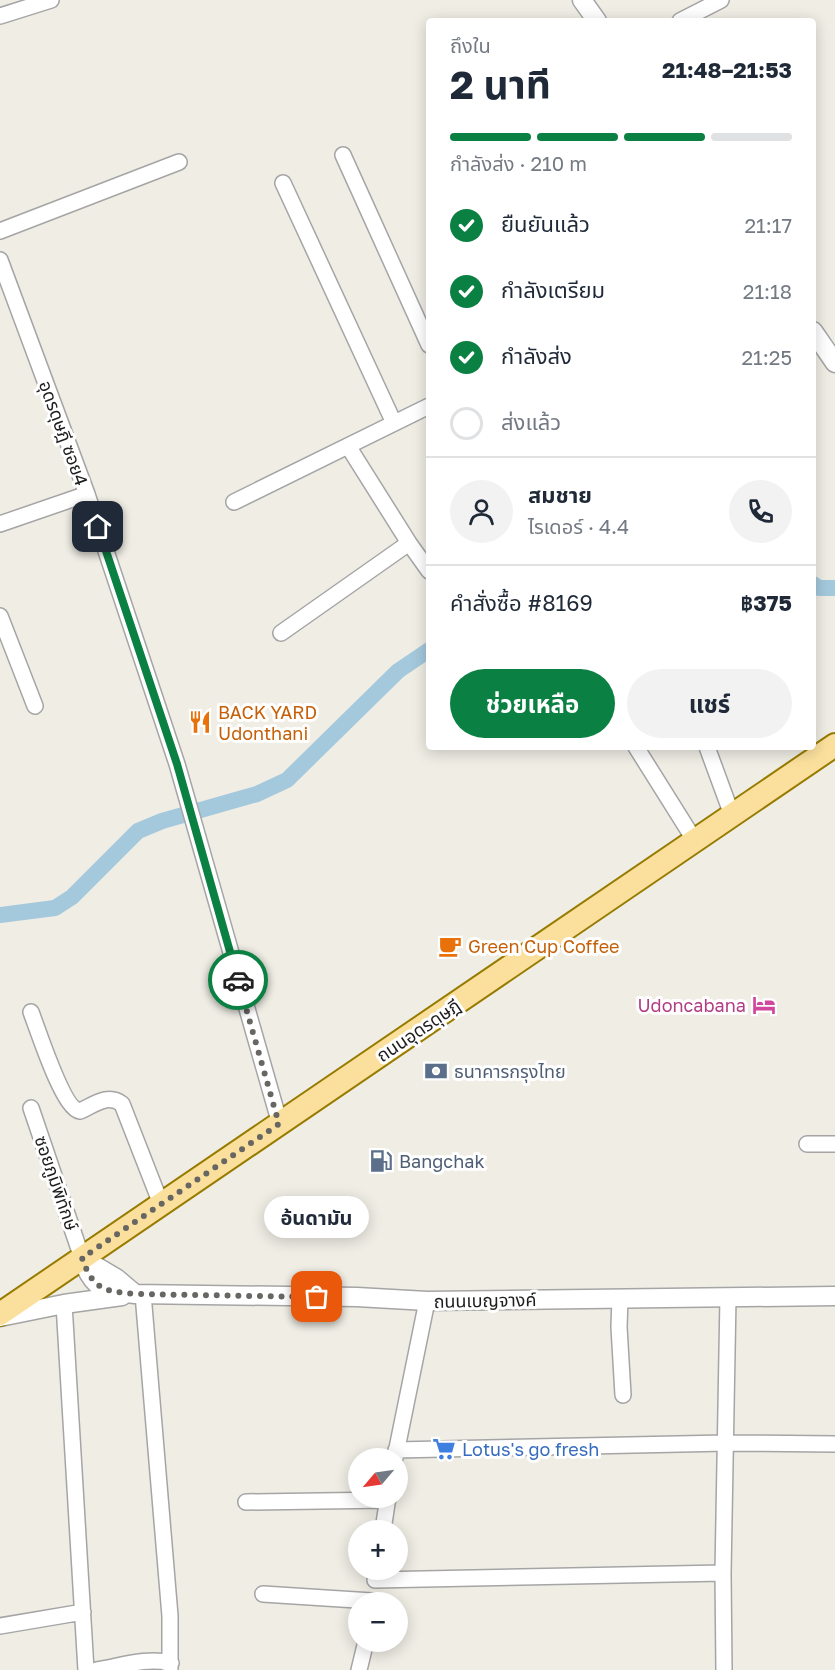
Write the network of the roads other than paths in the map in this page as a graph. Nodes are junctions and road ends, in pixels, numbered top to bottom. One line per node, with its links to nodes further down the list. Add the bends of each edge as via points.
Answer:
1 (51, 0): 4 (street)
2 (582, 0): 6 (street)
3 (721, 0): 7 (street)
4 (19, 5): 5 (street)
5 (0, 16)
6 (595, 18)
7 (686, 18)
8 (343, 155): 14 (street)
9 (179, 162): 11 (street)
10 (283, 183): 17 (street)
11 (0, 231)
12 (0, 260): 19 (street, อุดรดุษฎี ซอย4)
13 (816, 335): 15 (street)
14 (426, 338)
15 (835, 363)
16 (426, 407): 17 (street)
17 (394, 423): 18 (street)
18 (348, 446): 20 (street); 22 (street)
19 (87, 494): 21 (street); 34 (street, อุดรดุษฎี ซอย4, via 187,799)
20 (234, 502)
21 (0, 524)
22 (409, 543): 23 (street); 25 (street)
23 (426, 567)
24 (0, 616): 26 (street)
25 (281, 633)
26 (35, 706)
27 (835, 745): 30 (main road, ถนนอุดรดุษฎี)
28 (638, 750): 31 (street)
29 (708, 750): 30 (street)
30 (732, 815): 31 (main road, ถนนอุดรดุษฎี)
31 (695, 841): 34 (main road, ถนนอุดรดุษฎี)
32 (31, 1012): 37 (street, via 72,1107 80,1112 108,1098 122,1104)
33 (32, 1108): 38 (street, ซอยภูมิพิทักษ์)
34 (279, 1124): 37 (main road, ถนนอุดรดุษฎี)
35 (807, 1144): 36 (street)
36 (835, 1144)
37 (161, 1204): 38 (main road, ถนนอุดรดุษฎี)
38 (82, 1258): 39 (street, ถนนเบญจางค์, via 95,1283 113,1292); 45 (main road, ถนนอุดรดุษฎี)
39 (139, 1294): 43 (street, ถนนเบญจางค์); 44 (street, ถนนเบญจางค์); 60 (street, via 171,1616)
40 (835, 1296): 41 (street, ถนนเบญจางค์)
41 (728, 1297): 42 (street, ถนนเบญจางค์); 47 (street)
42 (620, 1298): 43 (street, ถนนเบญจางค์); 46 (street)
43 (427, 1301): 49 (street)
44 (64, 1304): 45 (street, ถนนเบญจางค์); 57 (street)
45 (0, 1316)
46 (623, 1395)
47 (726, 1443): 48 (street); 50 (street); 53 (street)
48 (835, 1444)
49 (396, 1448)
50 (408, 1454)
51 (348, 1500): 52 (street)
52 (246, 1502)
53 (723, 1573): 54 (street); 64 (street)
54 (408, 1574)
55 (262, 1594): 56 (street)
56 (348, 1600)
57 (83, 1612): 58 (street); 61 (street)
58 (0, 1626)
59 (363, 1652): 63 (street)
60 (171, 1666): 62 (street, via 160,1660)
61 (86, 1670)
62 (97, 1670)
63 (359, 1670)
64 (724, 1670)

